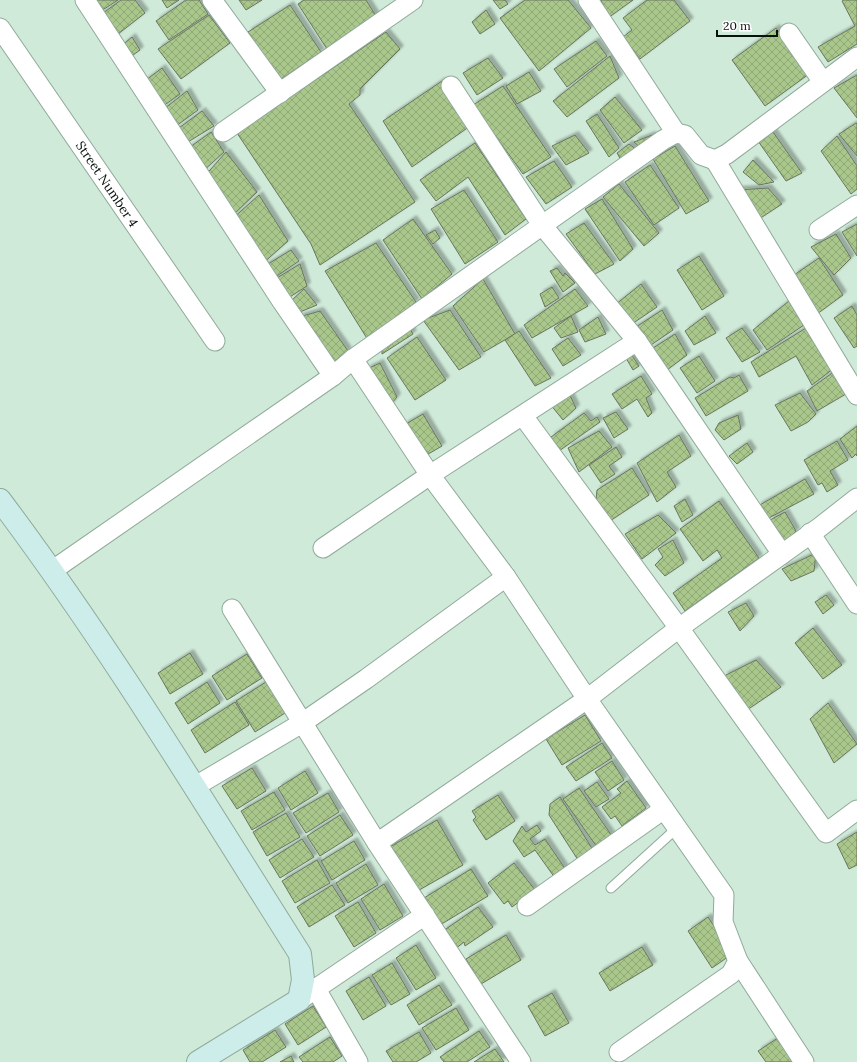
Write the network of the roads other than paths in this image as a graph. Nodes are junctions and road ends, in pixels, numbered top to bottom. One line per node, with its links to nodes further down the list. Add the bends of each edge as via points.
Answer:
1 (85, 0): 20 (street, via 280,300)
2 (212, 0): 10 (street)
3 (413, 0): 10 (street)
4 (588, 0): 12 (street)
5 (0, 28): 18 (street, Street Number 4)
6 (789, 33): 8 (street)
7 (857, 58): 8 (street)
8 (823, 82): 13 (street, via 727,154)
9 (451, 86): 15 (street)
10 (280, 93): 11 (street)
11 (223, 132)
12 (676, 134): 13 (street, via 684,135 701,155); 15 (street, via 663,140)
13 (715, 160): 21 (street)
14 (857, 205): 16 (street)
15 (542, 225): 17 (street); 19 (street)
16 (818, 230)
17 (637, 340): 22 (street); 28 (street)
18 (215, 341)
19 (353, 359): 20 (street); 23 (street)
20 (333, 376): 29 (street)
21 (857, 394)
22 (523, 416): 23 (street); 33 (street)
23 (430, 475): 27 (street); 30 (street)
24 (857, 498): 26 (street)
25 (0, 500): 29 (street)
26 (810, 533): 28 (street); 31 (street)
27 (323, 548)
28 (782, 554): 33 (street)
29 (53, 570): 36 (street)
30 (506, 577): 34 (street); 35 (street)
31 (857, 604)
32 (232, 610): 35 (street)
33 (679, 628): 34 (street); 38 (street, via 826,833)
34 (587, 699): 37 (street); 40 (street)
35 (302, 723): 36 (street); 40 (street)
36 (194, 787): 45 (street, via 300,954)
37 (664, 809): 39 (street); 42 (street)
38 (857, 810)
39 (677, 828): 41 (lane); 44 (street, via 724,895 723,922)
40 (377, 843): 43 (street)
41 (611, 888)
42 (527, 906)
43 (424, 915): 45 (street); 49 (street)
44 (738, 961): 46 (street, via 731,974); 50 (street)
45 (307, 994): 47 (street); 48 (street)
46 (619, 1052)
47 (201, 1061)
48 (358, 1062)
49 (521, 1062)
50 (804, 1062)

